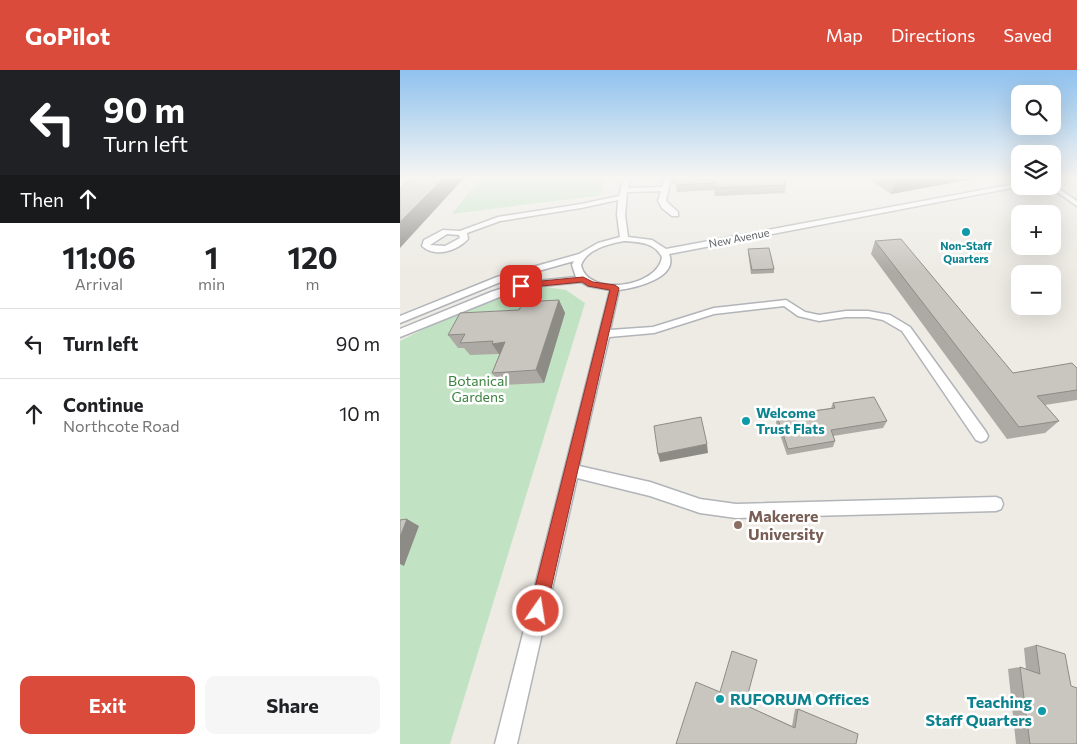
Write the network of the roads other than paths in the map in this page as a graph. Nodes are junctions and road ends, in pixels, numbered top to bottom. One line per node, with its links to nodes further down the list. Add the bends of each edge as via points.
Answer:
1 (569, 208): 6 (lane, via 498,219)
2 (621, 208): 7 (lane)
3 (668, 208): 5 (lane)
4 (892, 208): 8 (lane, New Avenue)
5 (675, 214)
6 (460, 233)
7 (624, 239): 8 (lane, via 653,243); 9 (lane, via 605,243)
8 (664, 252): 11 (lane, via 664,268 653,278)
9 (582, 256): 10 (lane, via 577,267); 12 (lane, via 500,279)
10 (583, 279): 11 (lane, via 591,284); 13 (lane, via 521,286)
11 (615, 288): 14 (lane)
12 (400, 320)
13 (400, 333)
14 (605, 334): 15 (lane, via 637,333 714,311 786,303 802,314 819,318 846,314 886,317 906,329); 16 (lane)
15 (981, 436)
16 (572, 471): 17 (lane, via 650,488 700,506 736,511); 18 (lane)
17 (996, 504)
18 (506, 744)

